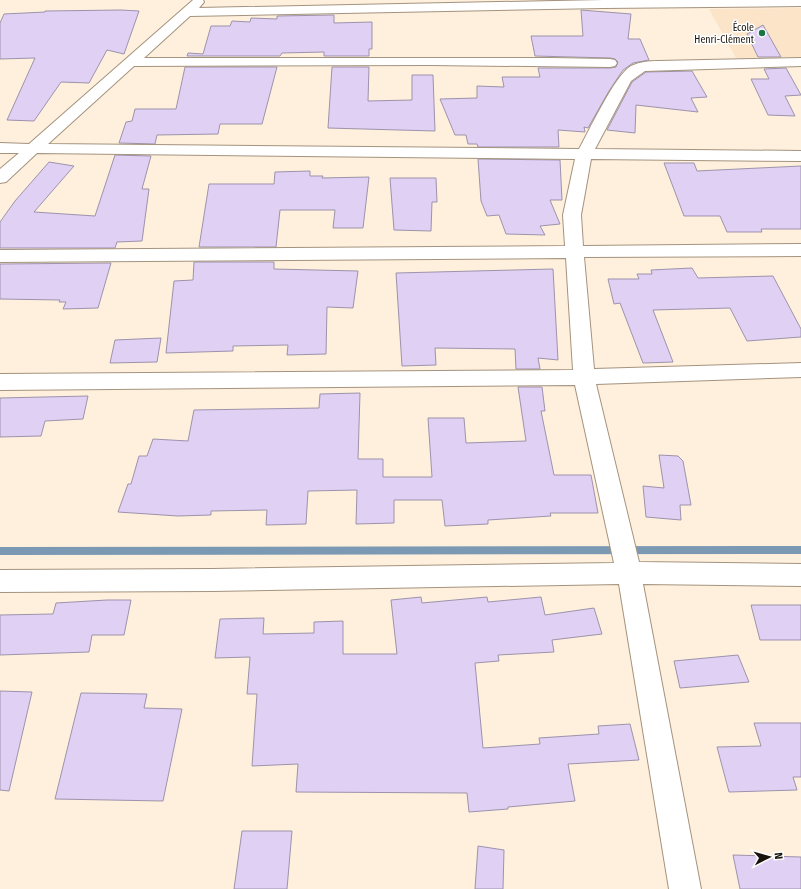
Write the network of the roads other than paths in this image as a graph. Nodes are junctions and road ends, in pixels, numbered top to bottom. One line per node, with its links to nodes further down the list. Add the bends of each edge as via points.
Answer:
1 (200, 0): 3 (street)
2 (801, 2): 3 (street)
3 (187, 12): 4 (street)
4 (131, 62): 6 (street, via 426,60); 8 (street)
5 (801, 62): 9 (street, via 642,66 632,71 625,79)
6 (610, 63)
7 (0, 148): 8 (street)
8 (34, 148): 9 (street); 11 (street)
9 (584, 154): 10 (street); 13 (street, via 572,215)
10 (801, 156)
11 (0, 178)
12 (801, 250): 13 (street)
13 (576, 253): 14 (street); 16 (street)
14 (0, 256)
15 (801, 370): 16 (street)
16 (584, 377): 17 (street); 18 (street)
17 (0, 382)
18 (625, 555): 19 (street); 20 (street, via 227,580); 21 (street)
19 (801, 575)
20 (0, 581)
21 (685, 889)

